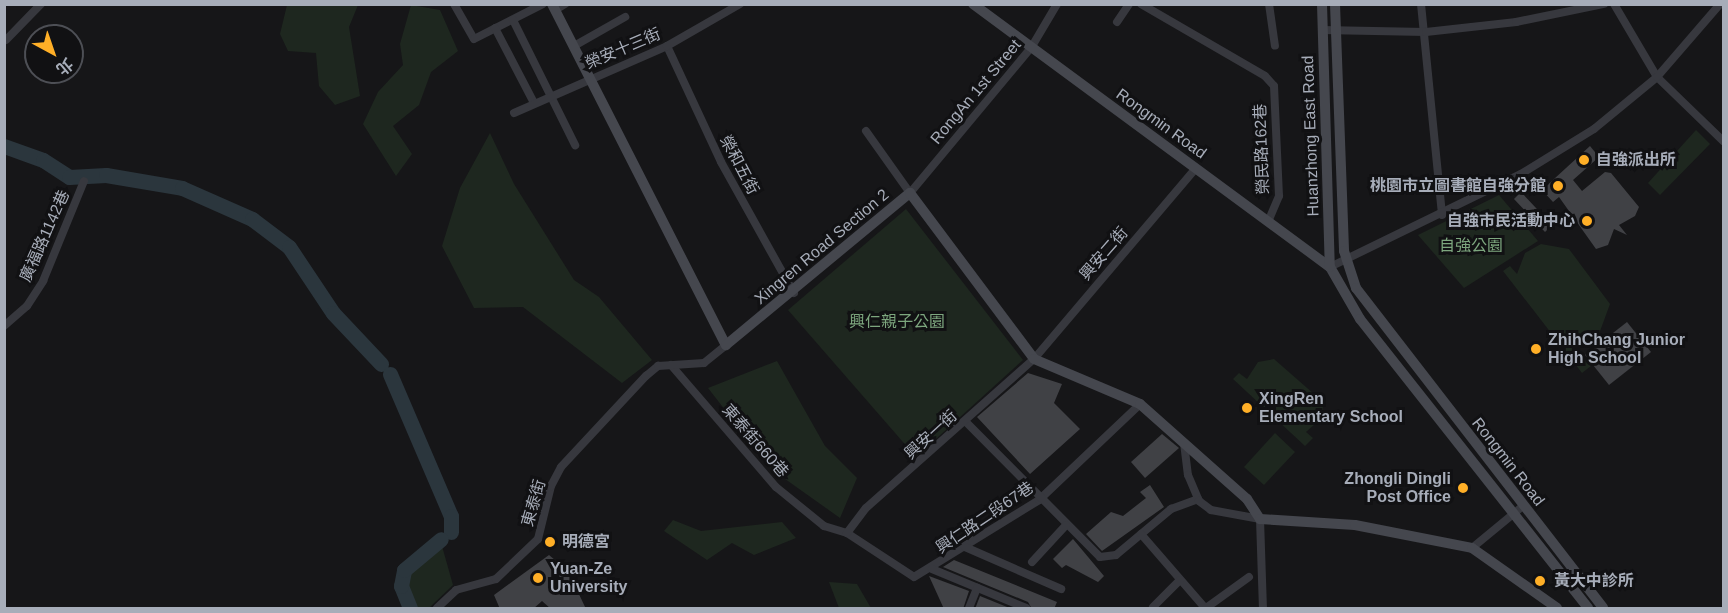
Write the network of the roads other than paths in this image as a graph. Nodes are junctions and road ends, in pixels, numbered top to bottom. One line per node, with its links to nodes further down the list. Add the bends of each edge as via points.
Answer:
1 (41, 4): 24 (street)
2 (454, 4): 20 (street, via 474,39)
3 (543, 4): 18 (street)
4 (740, 4): 26 (street, 榮安十三街)
5 (973, 4): 28 (street, Rongmin Road)
6 (1058, 4): 28 (street, RongAn 1st Street)
7 (1129, 4): 19 (street)
8 (1141, 4): 41 (street, 榮民路162巷, via 1264,76 1274,86 1279,196)
9 (1269, 4): 27 (street)
10 (1322, 4): 21 (street, Huanzhong East Road)
11 (1335, 4): 22 (street, Huanzhong East Road)
12 (1421, 4): 23 (street)
13 (1604, 4): 23 (street, via 1516,22)
14 (1614, 4): 30 (street)
15 (1720, 4): 30 (street)
16 (558, 6): 25 (street)
17 (625, 17): 25 (street)
18 (513, 20): 20 (street); 31 (street)
19 (1117, 22)
20 (495, 28): 32 (street)
21 (1322, 30): 22 (street); 43 (street, Huanzhong East Road)
22 (1335, 30): 23 (street); 42 (street, Huanzhong East Road)
23 (1426, 32): 40 (street)
24 (6, 40)
25 (574, 46): 29 (street)
26 (667, 46): 29 (street, 榮安十三街); 44 (street, 榮和五街, via 721,162)
27 (1275, 46)
28 (1031, 48): 37 (street, Rongmin Road); 39 (street, RongAn 1st Street)
29 (591, 78): 31 (street, 榮安十三街); 46 (street)
30 (1657, 78): 35 (street); 40 (street, via 1594,129 1521,174)
31 (550, 96): 32 (street, 榮安十三街); 36 (street)
32 (534, 104): 33 (street, 榮安十三街)
33 (514, 113)
34 (866, 131): 39 (street)
35 (1724, 142)
36 (575, 146)
37 (1196, 168): 41 (street, Rongmin Road); 47 (street, 興安二街)
38 (84, 181): 45 (street, 廣福路1142巷, via 43,281 27,306)
39 (910, 193): 44 (street, Xingren Road Section 2); 47 (street, Xingren Road Section 2)
40 (1442, 215): 42 (street)
41 (1268, 222): 43 (street, Rongmin Road)
42 (1346, 262): 43 (street); 54 (street, Rongmin Road, via 1368,308)
43 (1330, 267): 55 (street, Rongmin Road, via 1360,319)
44 (794, 293): 46 (street, Xingren Road Section 2)
45 (4, 326)
46 (726, 345): 48 (street, via 704,363)
47 (1034, 358): 49 (street, Xingren Road Section 2); 50 (street, 興安一街)
48 (671, 364): 58 (street, 東泰街660巷, via 776,487 824,526); 72 (street, 東泰街, via 658,366 646,376 573,450 551,486 538,539 496,579 456,590)
49 (1140, 404): 51 (street, Xingren Road Section 2); 53 (street, 興仁路二段67巷)
50 (966, 422): 53 (street); 58 (street, 興安一街, via 866,508)
51 (1184, 443): 52 (street, via 1188,475); 56 (street, Xingren Road Section 2, via 1246,500)
52 (1198, 499): 56 (street, via 1211,510); 59 (street, via 1171,509)
53 (1039, 500): 57 (street); 60 (street, 興仁路二段67巷)
54 (1523, 506): 55 (street); 70 (street, Rongmin Road)
55 (1512, 515): 61 (street); 78 (street, Rongmin Road)
56 (1260, 519): 61 (street, via 1377,528); 76 (street)
57 (1066, 525): 59 (street, via 1103,557 1116,555); 62 (street)
58 (847, 533): 64 (street, 東泰街660巷, via 908,575)
59 (1141, 534): 66 (street)
60 (965, 547): 63 (street, 興仁路二段67巷); 68 (street)
61 (1472, 548): 77 (street)
62 (1032, 562)
63 (932, 569): 64 (street, 興仁路二段67巷); 67 (street)
64 (920, 577)
65 (1249, 577): 75 (street)
66 (1180, 580): 71 (street); 75 (street)
67 (977, 588): 69 (street); 73 (street)
68 (1061, 589)
69 (1011, 606): 74 (street)
70 (1601, 606)
71 (1153, 607)
72 (437, 609)
73 (969, 609)
74 (1026, 609)
75 (1205, 609)
76 (1263, 609)
77 (1557, 609)
78 (1588, 609)

